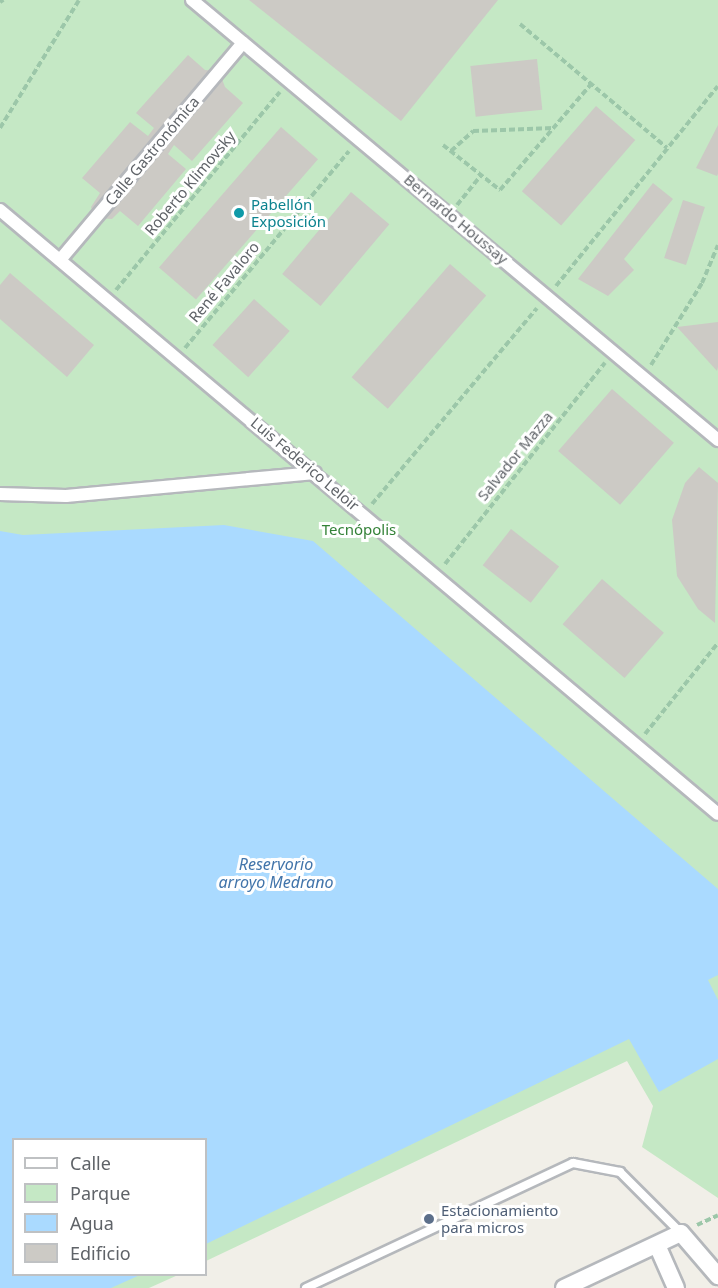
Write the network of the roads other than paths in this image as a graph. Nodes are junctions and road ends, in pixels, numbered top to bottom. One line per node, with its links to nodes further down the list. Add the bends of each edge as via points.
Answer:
1 (192, 0): 2 (street, Bernardo Houssay)
2 (243, 43): 4 (street, Calle Gastronómica); 5 (street, Bernardo Houssay)
3 (0, 210): 4 (street, Luis Federico Leloir)
4 (60, 260): 6 (street, Luis Federico Leloir)
5 (718, 440)
6 (315, 473): 7 (street, via 66,496); 8 (street, Luis Federico Leloir)
7 (0, 494)
8 (718, 814)
9 (681, 1233): 10 (street); 11 (street); 12 (lane, via 620,1173 573,1163)
10 (657, 1245): 13 (street); 14 (street)
11 (718, 1276)
12 (306, 1288)
13 (564, 1288)
14 (676, 1288)

